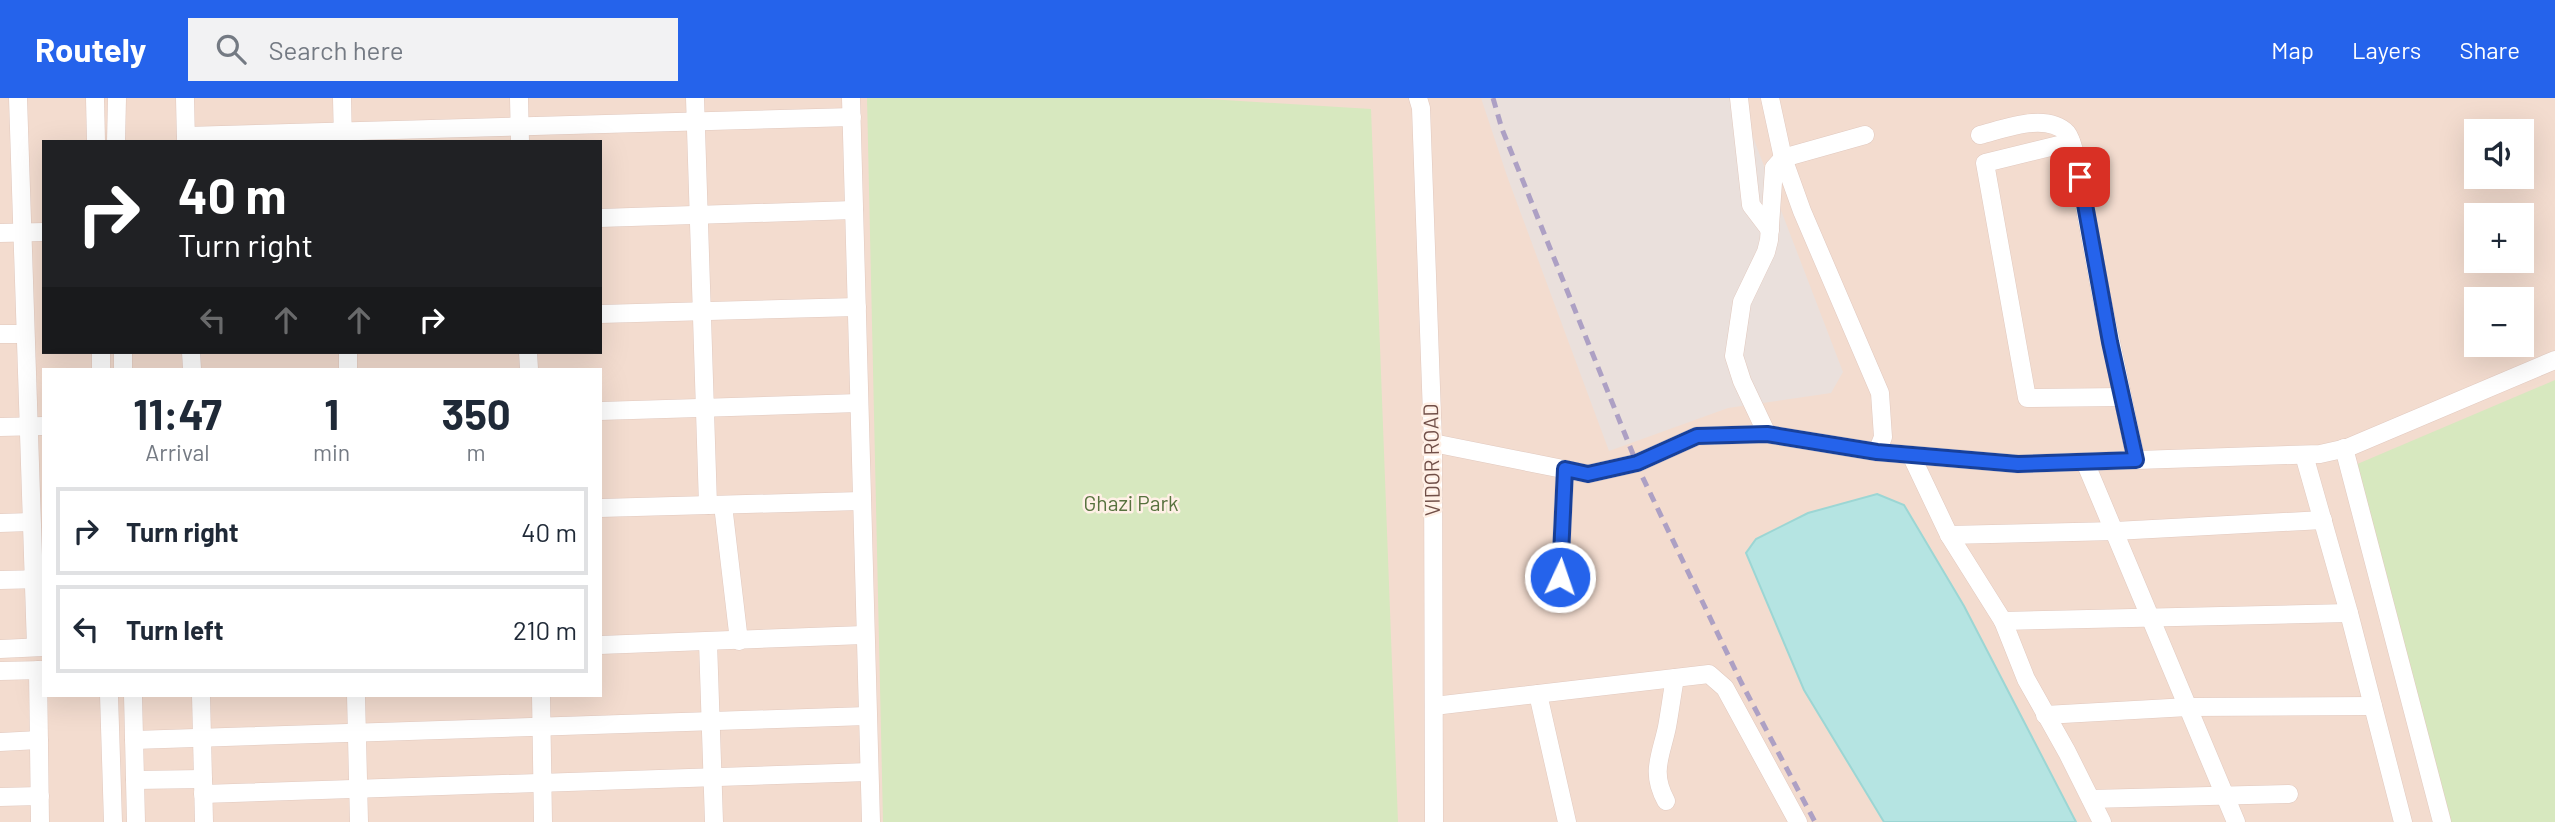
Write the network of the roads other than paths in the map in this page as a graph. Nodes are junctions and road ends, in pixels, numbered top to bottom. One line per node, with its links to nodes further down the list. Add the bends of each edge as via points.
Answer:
1 (18, 98): 27 (street)
2 (95, 98): 19 (street)
3 (117, 98): 20 (street)
4 (185, 98): 18 (street)
5 (342, 98): 17 (street)
6 (519, 98): 14 (street)
7 (695, 98): 13 (street)
8 (851, 98): 12 (street)
9 (1418, 98): 43 (street, VIDOR ROAD)
10 (1739, 98): 26 (street, via 1751,205)
11 (1770, 98): 22 (street)
12 (852, 117): 13 (street); 23 (street)
13 (696, 122): 14 (street); 24 (street)
14 (519, 134): 17 (street)
15 (1865, 135): 22 (street)
16 (1980, 135): 21 (street, via 2046,123 2059,127)
17 (343, 137): 18 (street)
18 (186, 139)
19 (96, 140)
20 (116, 140)
21 (2071, 142): 36 (street); 36 (street, via 1985,163 2027,398)
22 (1783, 158): 26 (street, via 1774,168); 45 (street, via 1880,393 1883,437)
23 (854, 210): 24 (street); 30 (street)
24 (699, 215): 25 (street); 31 (street)
25 (602, 218)
26 (1770, 230): 42 (street, via 1766,252 1742,302 1734,356)
27 (22, 232): 28 (street); 29 (street); 34 (street)
28 (42, 232)
29 (0, 233)
30 (857, 307): 31 (street); 37 (street)
31 (702, 311): 32 (street); 38 (street)
32 (602, 314)
33 (0, 334): 34 (street)
34 (26, 334): 40 (street)
35 (2555, 360): 44 (street)
36 (2122, 397): 48 (street)
37 (859, 403): 38 (street); 51 (street)
38 (705, 408): 39 (street); 52 (street)
39 (602, 411)
40 (36, 426): 41 (street); 55 (street)
41 (0, 427)
42 (1767, 434): 45 (street); 50 (street, via 1697,436 1637,463 1588,474)
43 (1433, 443): 50 (street); 80 (street, VIDOR ROAD)
44 (2344, 449): 47 (street); 118 (street)
45 (1877, 452): 46 (street)
46 (1911, 455): 49 (street, via 2018,464); 58 (street)
47 (2304, 455): 48 (street); 54 (street)
48 (2136, 460): 49 (street)
49 (2085, 462): 57 (street)
50 (1565, 469): 59 (street)
51 (861, 501): 52 (street); 65 (street)
52 (715, 505): 53 (street); 66 (street)
53 (602, 508)
54 (2323, 520): 57 (street); 62 (street)
55 (31, 522): 56 (street); 60 (street)
56 (0, 523)
57 (2115, 531): 58 (street); 63 (street)
58 (1949, 535): 64 (street)
59 (1560, 577)
60 (39, 579): 61 (street); 69 (street)
61 (0, 580)
62 (2349, 613): 63 (street); 81 (street)
63 (2151, 618): 64 (street); 82 (street)
64 (2003, 621): 83 (street)
65 (864, 635): 66 (street); 84 (street)
66 (739, 640): 67 (street)
67 (708, 642): 68 (street); 85 (street)
68 (602, 645)
69 (40, 647): 70 (street)
70 (0, 649)
71 (41, 670): 72 (street); 89 (street)
72 (0, 671)
73 (1675, 678): 74 (street); 103 (street, via 1657,761); 114 (street, via 1709,674 1725,688)
74 (1538, 694): 80 (street); 113 (street)
75 (110, 697): 105 (street)
76 (134, 697): 90 (street)
77 (201, 697): 88 (street)
78 (356, 697): 87 (street)
79 (541, 697): 86 (street)
80 (1434, 706): 112 (street, VIDOR ROAD)
81 (2373, 706): 82 (street); 117 (street)
82 (2188, 707): 83 (street); 99 (street)
83 (2045, 715): 102 (street)
84 (867, 716): 85 (street); 92 (street)
85 (710, 721): 86 (street); 93 (street)
86 (541, 727): 87 (street); 95 (street)
87 (357, 733): 88 (street); 97 (street)
88 (202, 737): 90 (street); 96 (street)
89 (39, 740): 91 (street); 100 (street)
90 (134, 740): 94 (street)
91 (0, 742)
92 (869, 772): 93 (street); 111 (street)
93 (712, 778): 95 (street); 110 (street)
94 (135, 780): 96 (street); 106 (street)
95 (542, 783): 97 (street); 109 (street)
96 (203, 787): 97 (street); 107 (street)
97 (358, 789): 108 (street)
98 (2289, 794): 99 (street)
99 (2225, 795): 102 (street); 116 (street)
100 (40, 796): 101 (street); 104 (street)
101 (0, 797)
102 (2091, 799): 115 (street)
103 (1666, 801)
104 (40, 822)
105 (113, 822)
106 (136, 822)
107 (204, 822)
108 (359, 822)
109 (543, 822)
110 (714, 822)
111 (871, 822)
112 (1434, 822)
113 (1567, 822)
114 (1798, 822)
115 (2102, 822)
116 (2236, 822)
117 (2403, 822)
118 (2442, 822)

